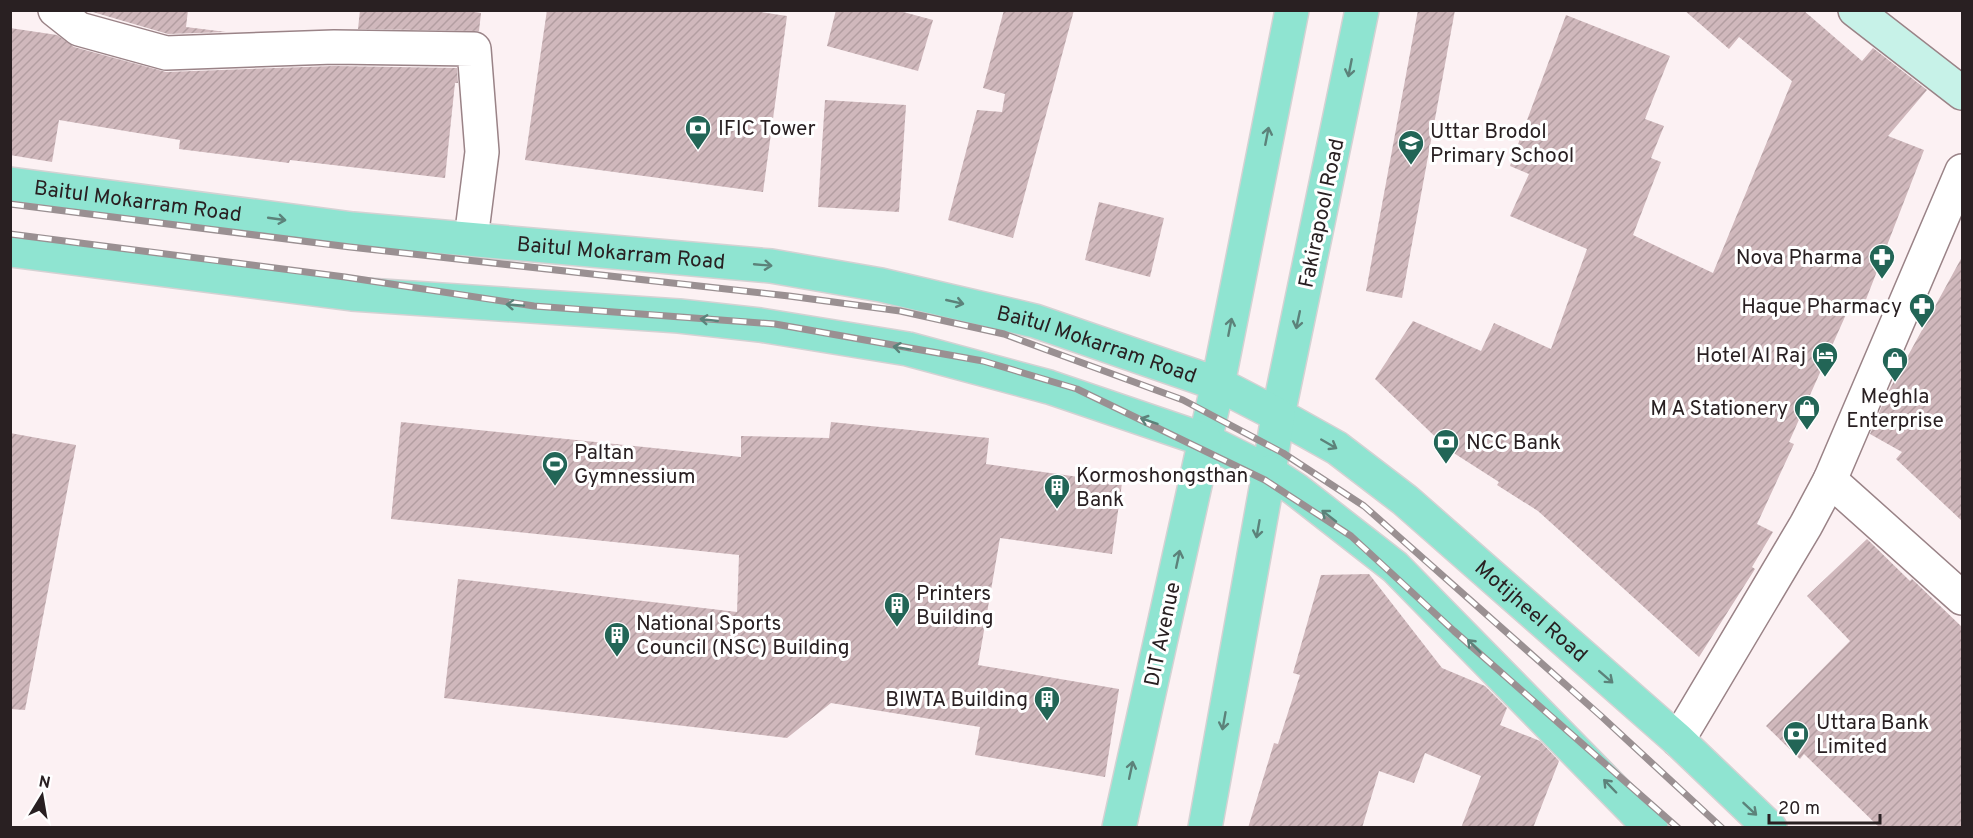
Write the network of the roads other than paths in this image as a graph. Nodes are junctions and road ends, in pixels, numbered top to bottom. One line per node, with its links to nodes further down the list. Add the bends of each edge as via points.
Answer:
1 (55, 10): 8 (street, via 79,29 166,53 334,46 474,49 482,152)
2 (1292, 10): 10 (main road, one-way to 2)
3 (1362, 10): 11 (main road, Fakirapool Road, one-way to 11)
4 (1855, 10): 5 (street)
5 (1962, 93)
6 (1962, 171): 14 (street)
7 (10, 184): 8 (main road, Baitul Mokarram Road, one-way to 8, via 353,229)
8 (471, 239): 10 (main road, Baitul Mokarram Road, one-way to 10, via 771,266 881,285 1035,321)
9 (10, 250): 12 (main road, one-way to 9, via 1049,387 908,349 760,325 352,294)
10 (1218, 384): 11 (main road, Baitul Mokarram Road); 12 (main road, DIT Avenue)
11 (1278, 415): 13 (main road, Fakirapool Road); 16 (main road, Motijheel Road, one-way to 16, via 1337,448 1405,500)
12 (1205, 440): 13 (main road); 17 (main road, DIT Avenue, one-way to 12)
13 (1269, 472): 18 (main road, one-way to 18); 19 (main road, one-way to 13, via 1395,567)
14 (1830, 480): 15 (street); 16 (street)
15 (1962, 598)
16 (1678, 740): 20 (main road, Motijheel Road, one-way to 20)
17 (1119, 828)
18 (1205, 828)
19 (1651, 828)
20 (1770, 828)

